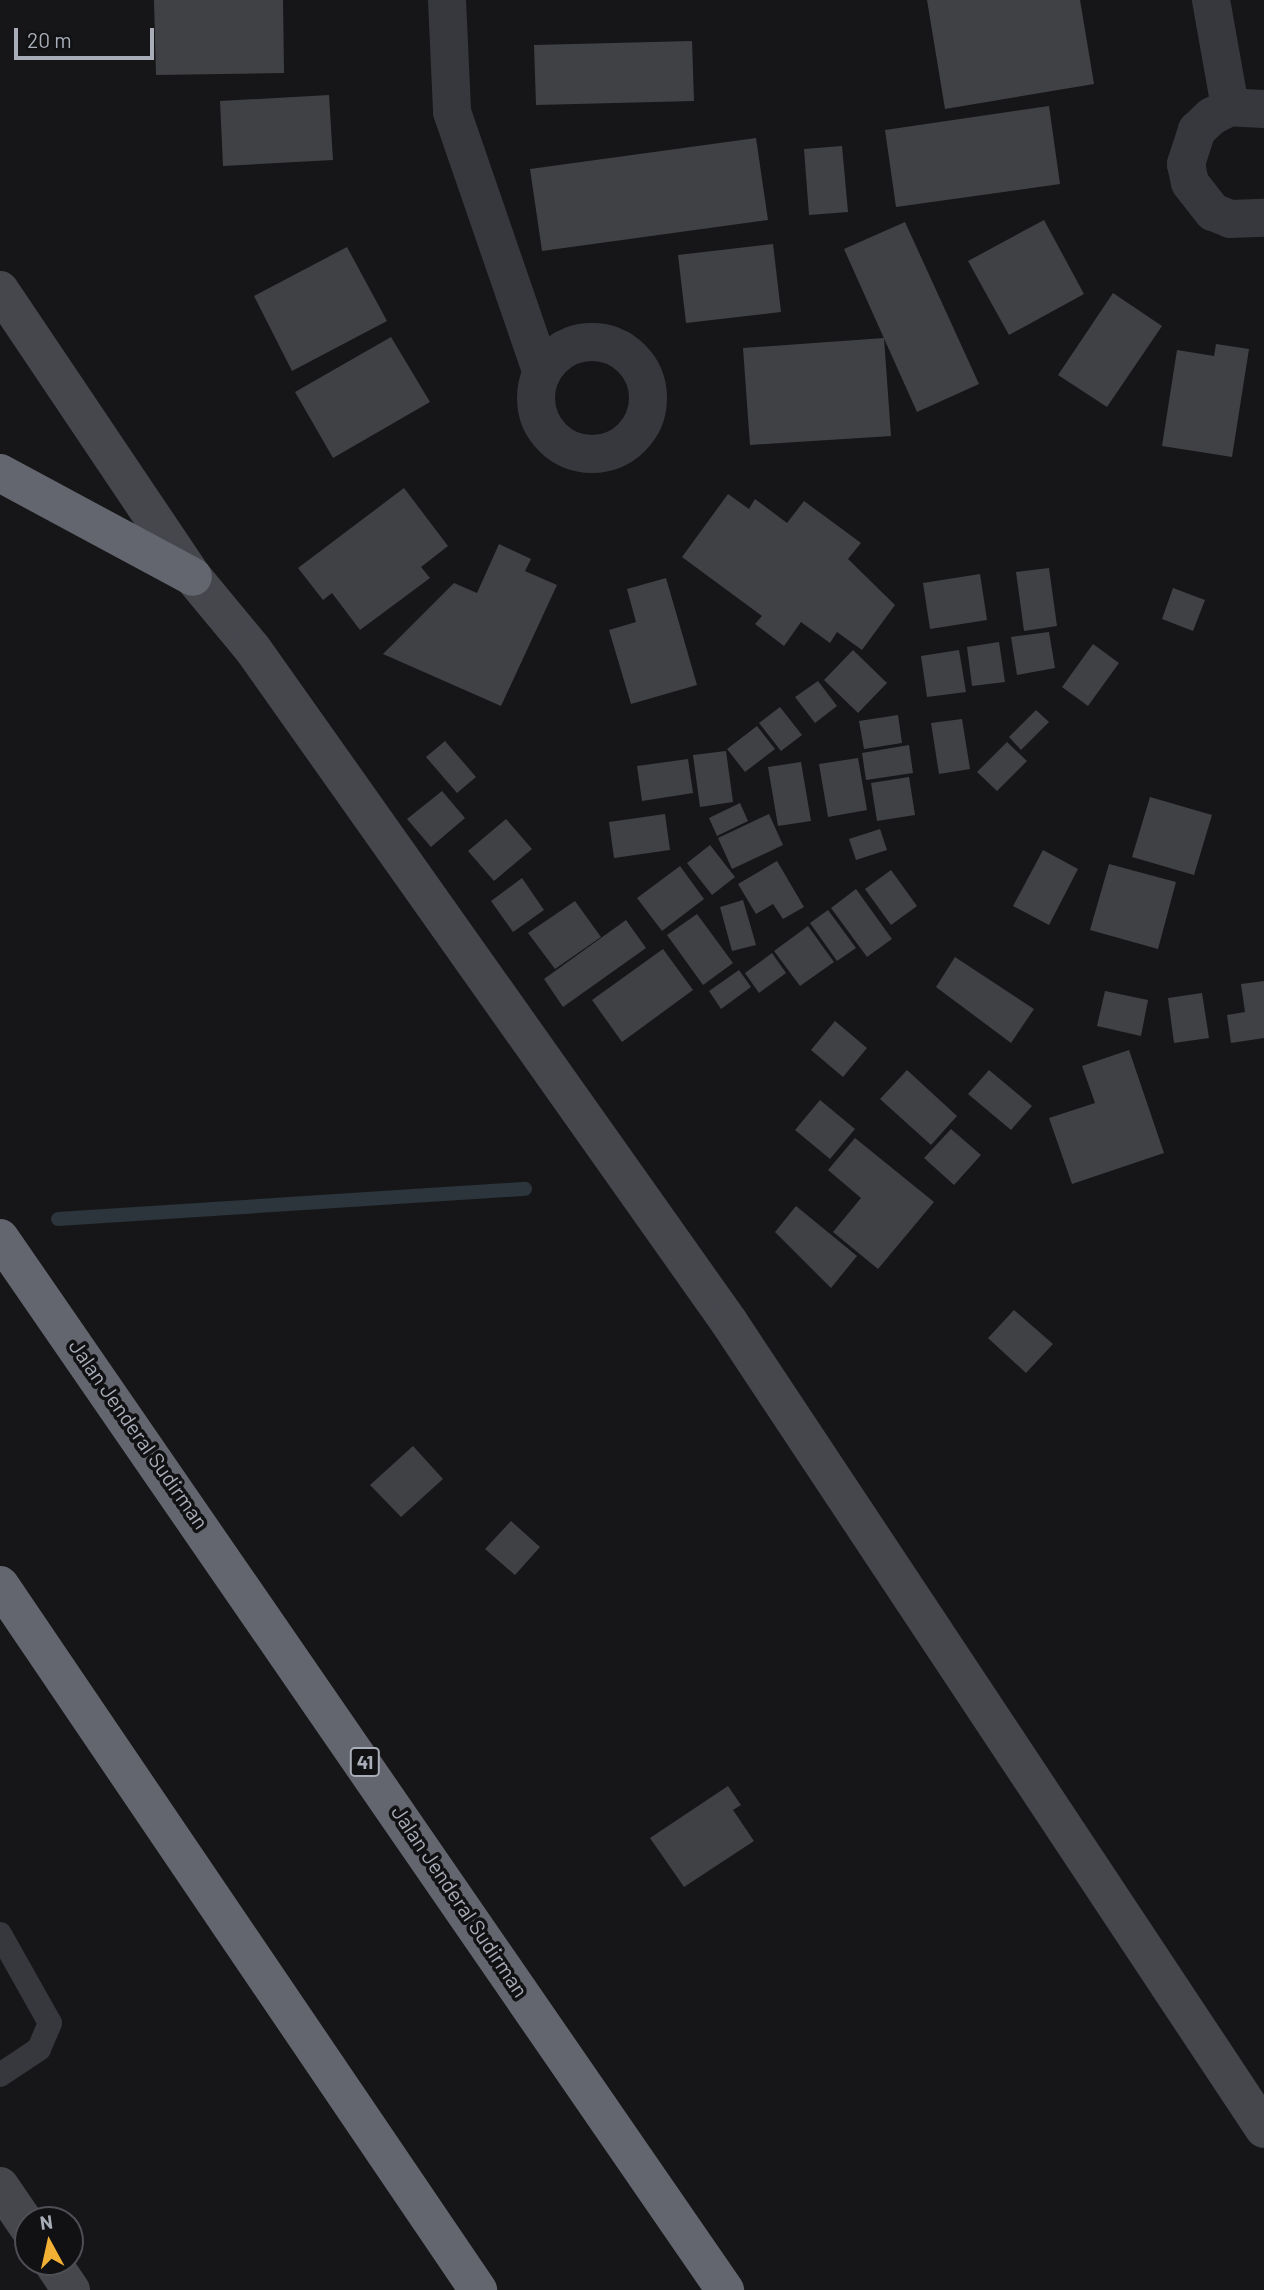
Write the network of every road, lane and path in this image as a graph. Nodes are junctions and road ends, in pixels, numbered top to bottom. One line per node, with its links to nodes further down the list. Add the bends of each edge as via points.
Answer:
1 (447, 0): 6 (street, via 452,111)
2 (1211, 0): 3 (street)
3 (1247, 108): 4 (street, via 1197,130 1186,164 1190,183 1213,212 1230,219)
4 (1264, 218)
5 (0, 290): 8 (street)
6 (542, 373)
7 (0, 473): 8 (highway)
8 (192, 577): 13 (street, via 252,648 729,1322)
9 (0, 1238): 17 (highway, Jalan Jenderal Sudirman / 41)
10 (0, 1585): 16 (highway)
11 (0, 1934): 12 (lane, via 50,2023 39,2049)
12 (0, 2074)
13 (1264, 2129)
14 (0, 2186): 15 (street)
15 (14, 2206)
16 (478, 2290)
17 (725, 2290)

